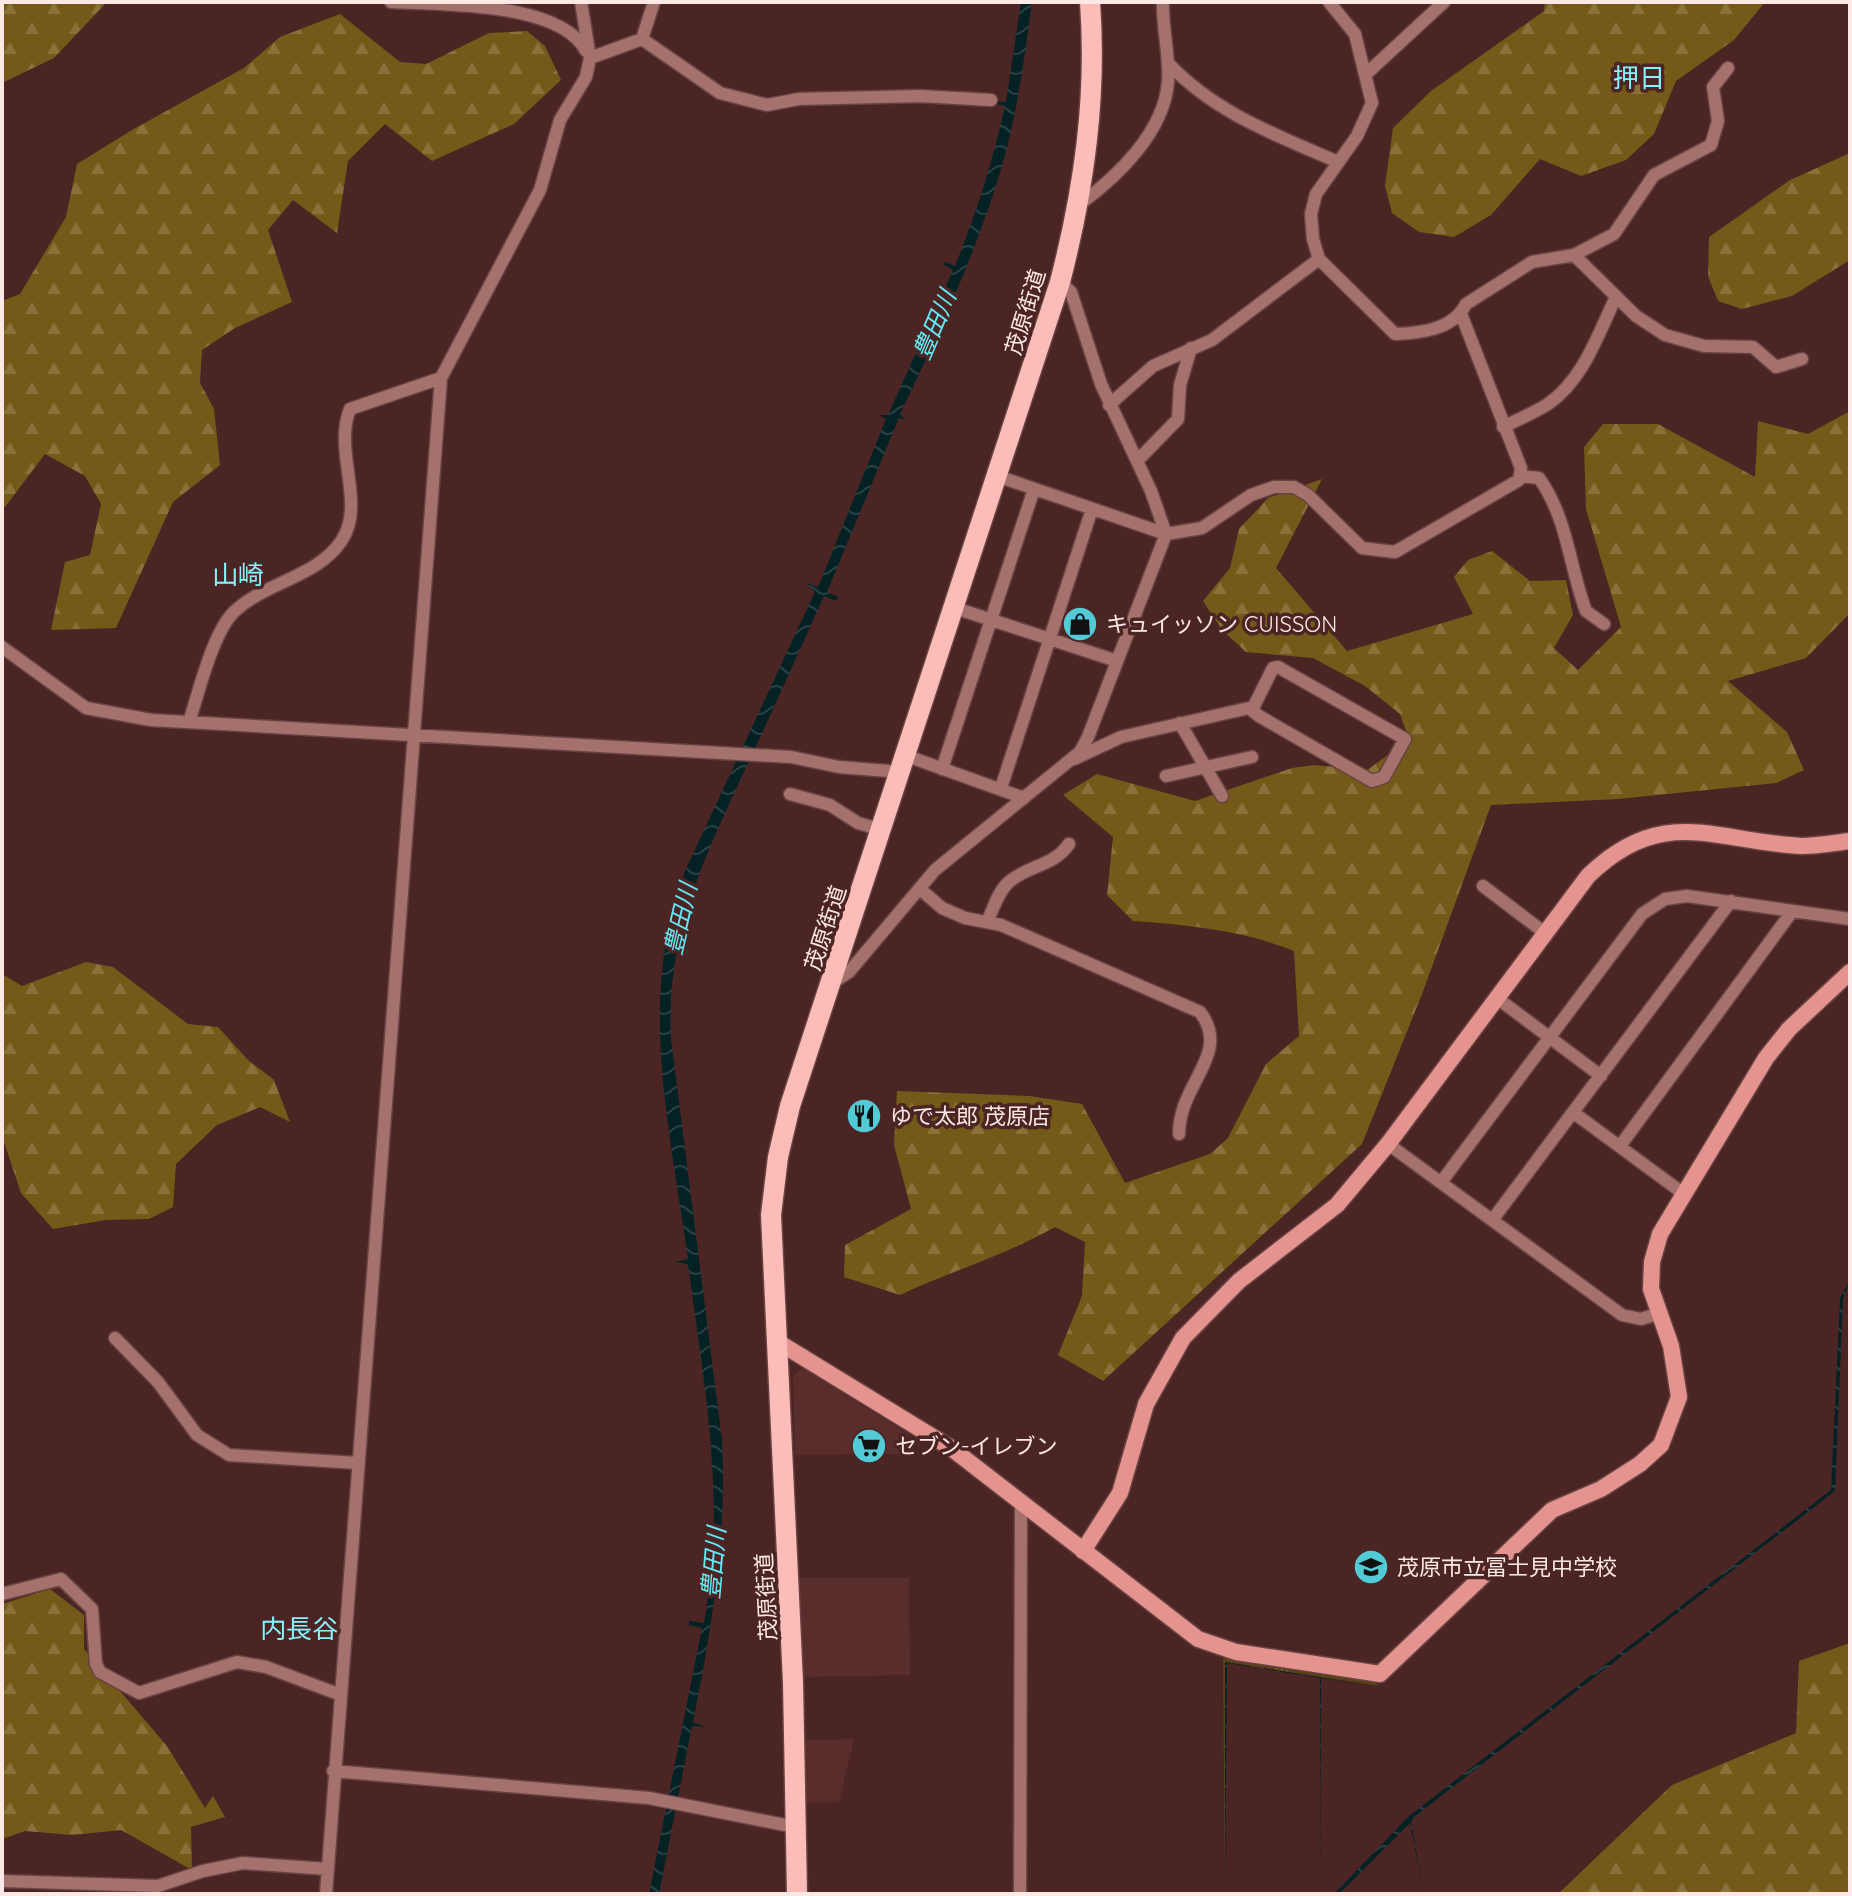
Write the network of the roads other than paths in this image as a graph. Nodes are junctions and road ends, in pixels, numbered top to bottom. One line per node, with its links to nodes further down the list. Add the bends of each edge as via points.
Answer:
1 (391, 2): 9 (street, via 460,3 511,11 580,40)
2 (581, 2): 9 (street)
3 (654, 2): 8 (street)
4 (1090, 2): 15 (main road, 茂原街道, via 1091,113)
5 (1163, 2): 10 (street)
6 (1329, 2): 12 (street, via 1355,34)
7 (1444, 2): 12 (street)
8 (642, 39): 9 (street); 13 (street, via 720,93 767,105 799,99 920,96)
9 (590, 58): 23 (street, via 586,77 560,120 540,190)
10 (1168, 63): 14 (street, via 1227,112); 15 (street, via 1168,85 1156,125 1122,167)
11 (1728, 68): 16 (street, via 1713,87 1718,121 1711,145 1654,175 1614,234)
12 (1365, 75): 14 (street, via 1372,103)
13 (991, 100)
14 (1338, 162): 17 (street, via 1316,194 1311,214)
15 (1080, 204): 18 (main road, 茂原街道)
16 (1574, 255): 19 (street); 20 (street, via 1532,262 1466,304)
17 (1319, 259): 20 (street, via 1395,334 1427,332); 21 (street, via 1212,340)
18 (1060, 282): 24 (street, via 1071,292); 27 (main road, 茂原街道)
19 (1616, 297): 22 (street, via 1665,335 1704,346 1753,347 1776,367); 25 (street, via 1569,384 1549,403)
20 (1461, 314): 25 (street)
21 (1191, 348): 24 (street, via 1153,366); 26 (street, via 1180,385 1178,419)
22 (1802, 359)
23 (441, 378): 39 (street, via 350,409 344,448 352,522 327,559 235,610 221,630); 41 (street)
24 (1109, 405): 26 (street)
25 (1503, 427): 28 (street)
26 (1137, 461): 31 (street)
27 (997, 476): 29 (street); 32 (main road, 茂原街道)
28 (1520, 476): 31 (street, via 1507,490 1455,514 1395,552 1362,548 1294,487 1251,495 1202,528); 34 (street, via 1539,478 1545,487 1563,524 1586,611)
29 (1034, 489): 30 (street); 33 (street)
30 (1092, 509): 31 (street); 35 (street)
31 (1166, 534): 37 (street)
32 (955, 608): 33 (street); 44 (main road, 茂原街道)
33 (993, 620): 35 (street); 46 (street)
34 (1604, 624)
35 (1051, 637): 37 (street); 48 (street)
36 (2, 647): 39 (street, via 86,708)
37 (1117, 661): 43 (street, via 1088,737)
38 (1252, 710): 38 (street, via 1372,781 1384,777 1405,739 1278,667); 40 (street)
39 (189, 722): 41 (street)
40 (1180, 723): 43 (street, via 1121,737); 45 (street)
41 (411, 735): 44 (street, via 791,757 839,767); 77 (street)
42 (1252, 757): 45 (street)
43 (1071, 760): 51 (street)
44 (904, 764): 46 (street); 52 (main road, 茂原街道)
45 (1206, 767): 47 (street); 50 (street)
46 (942, 769): 48 (street)
47 (1166, 776)
48 (1001, 788): 51 (street)
49 (790, 794): 52 (street, via 830,805 858,823)
50 (1222, 796)
51 (1024, 798): 56 (street, via 961,847)
52 (882, 830): 63 (main road, 茂原街道)
53 (1850, 841): 61 (street, via 1803,846 1689,831 1660,833 1610,854)
54 (1069, 844): 60 (street, via 1048,865 1010,880)
55 (1483, 886): 61 (street)
56 (920, 889): 60 (street, via 942,908); 63 (street, via 849,972)
57 (1731, 901): 58 (street); 65 (street, via 1665,899 1642,914); 66 (street)
58 (1791, 913): 59 (street); 70 (street)
59 (1850, 919)
60 (987, 922): 68 (street, via 1200,1012 1212,1046 1181,1106)
61 (1545, 933): 64 (street)
62 (1850, 972): 72 (street, via 1766,1058)
63 (832, 983): 76 (main road, 茂原街道, via 778,1157 771,1215)
64 (1497, 998): 65 (street); 69 (street)
65 (1549, 1037): 66 (street); 71 (street)
66 (1601, 1076): 67 (street)
67 (1574, 1113): 70 (street); 73 (street)
68 (1179, 1134)
69 (1388, 1144): 71 (street); 79 (street, via 1337,1205 1239,1281 1183,1338 1146,1404 1120,1493)
70 (1620, 1146): 72 (street)
71 (1442, 1181): 73 (street)
72 (1684, 1194): 74 (street, via 1660,1234 1652,1262 1651,1289)
73 (1493, 1219): 74 (street, via 1622,1315 1641,1319)
74 (1660, 1313): 79 (street, via 1679,1397 1661,1445 1601,1489 1552,1510 1380,1674 1219,1648 1174,1623)
75 (115, 1338): 77 (street, via 158,1382 197,1435 229,1455)
76 (778, 1342): 78 (street, via 931,1435); 83 (main road, 茂原街道)
77 (358, 1463): 81 (street)
78 (1021, 1503): 79 (street); 88 (street)
79 (1083, 1551)
80 (2, 1594): 81 (street, via 61,1579 92,1609 100,1672 139,1693 237,1662 266,1667)
81 (341, 1695): 82 (street)
82 (333, 1771): 83 (street, via 649,1798); 84 (street)
83 (795, 1827): 87 (main road, 茂原街道)
84 (327, 1869): 85 (street, via 243,1863 158,1886); 86 (street)
85 (2, 1881)
86 (326, 1894)
87 (797, 1894)
88 (1020, 1894)

